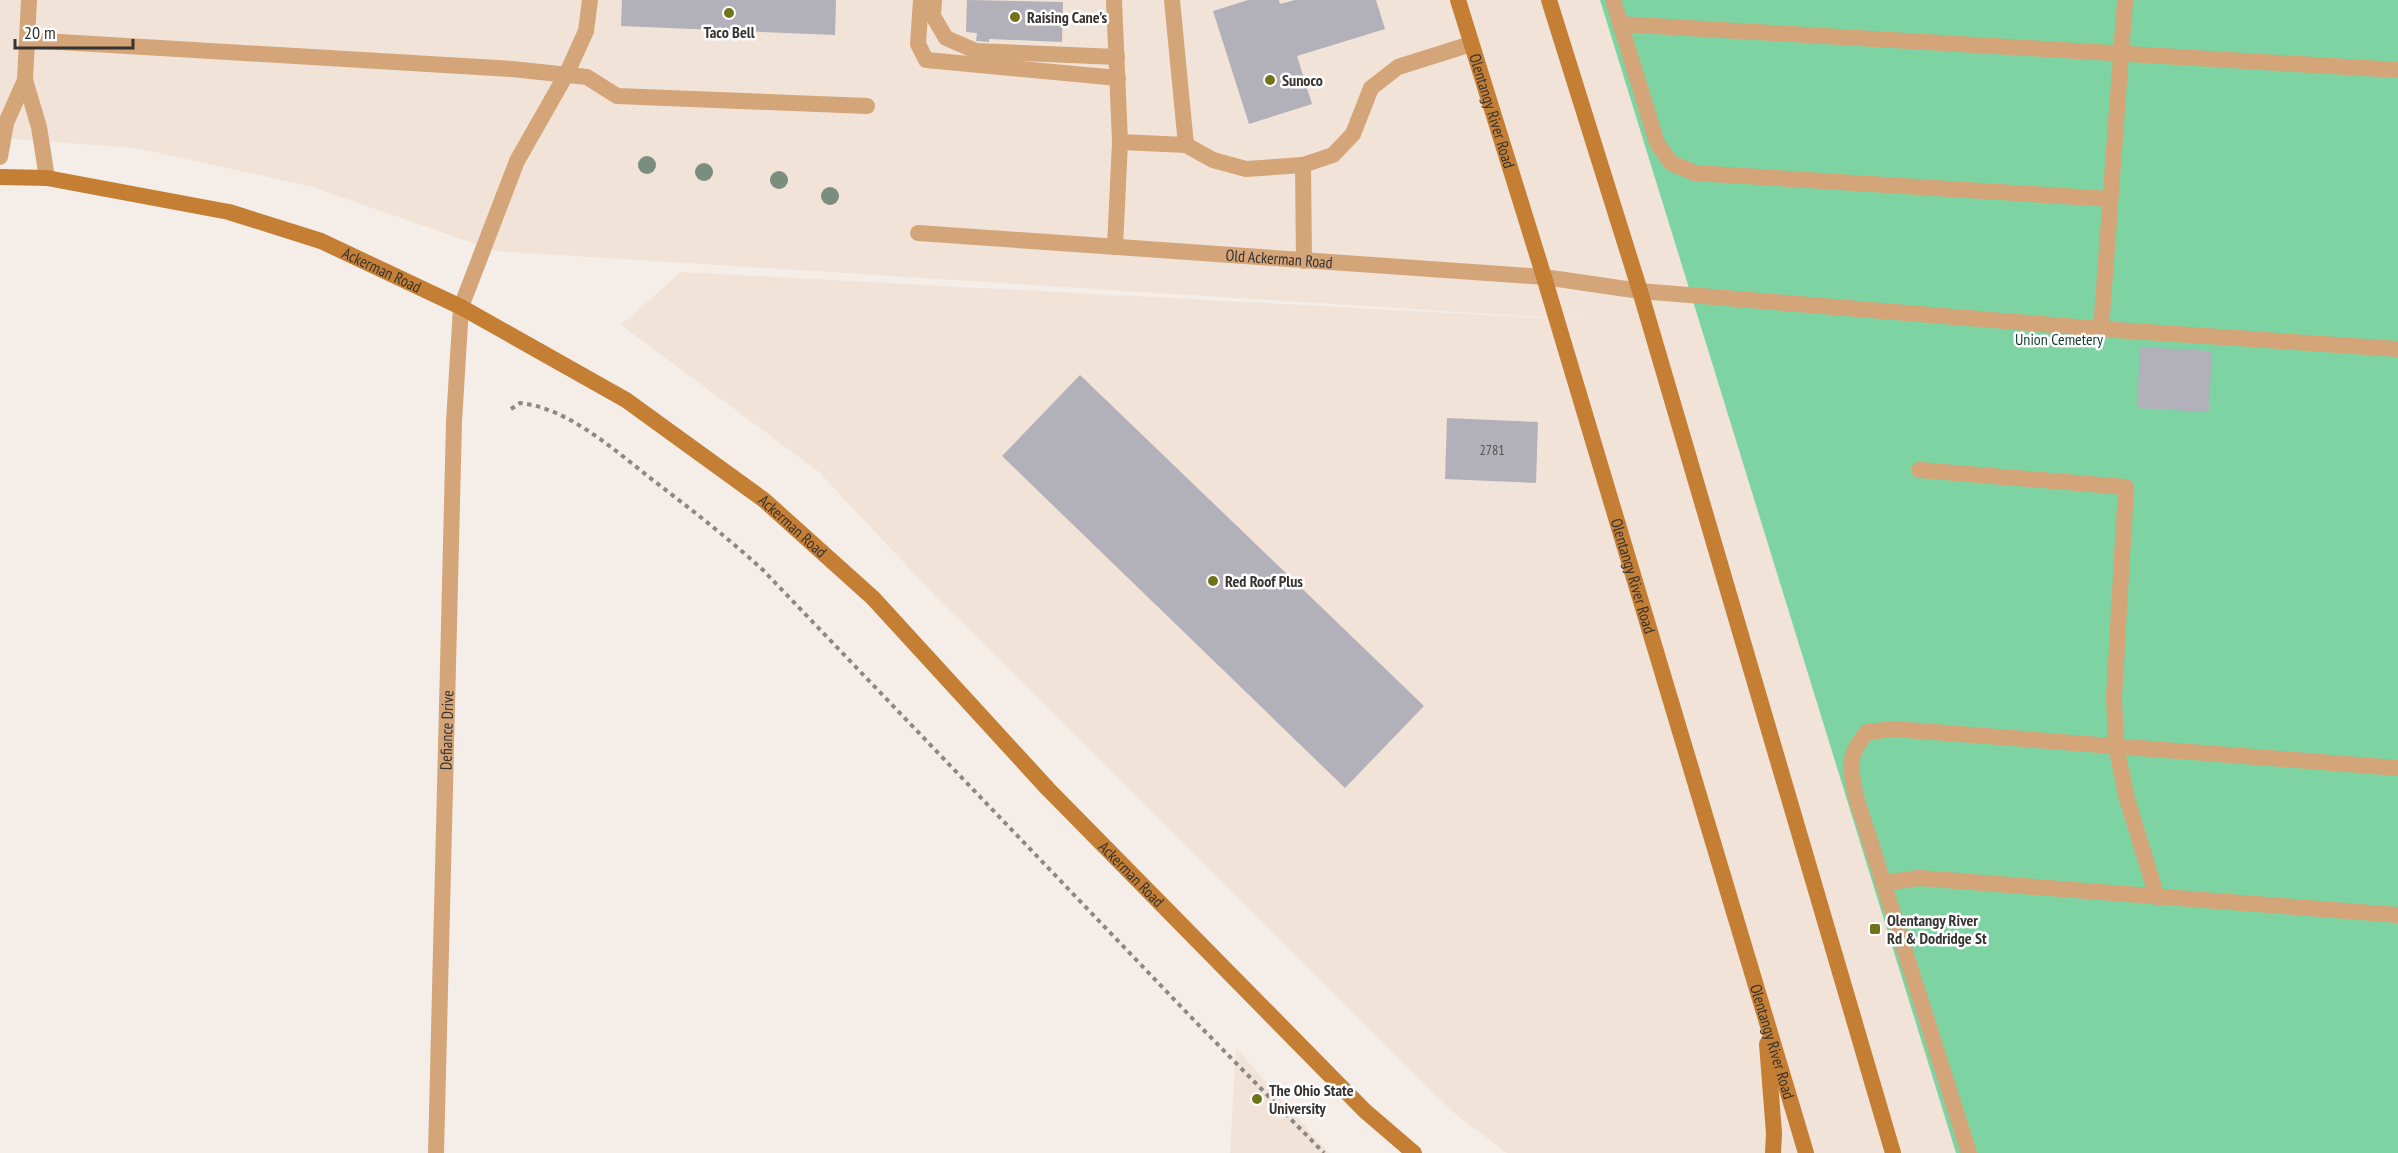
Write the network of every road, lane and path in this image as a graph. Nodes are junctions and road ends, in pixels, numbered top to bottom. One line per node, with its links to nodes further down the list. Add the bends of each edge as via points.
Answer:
1 (29, 0): 12 (street)
2 (590, 0): 17 (street, Defiance Drive, via 586,31)
3 (921, 0): 18 (street, via 918,44 926,60)
4 (934, 0): 15 (street, via 933,16 946,39 976,51)
5 (1114, 0): 15 (street)
6 (1172, 0): 22 (street)
7 (1458, 0): 13 (main road, Olentangy River Road)
8 (1549, 0): 32 (main road)
9 (1613, 0): 11 (street)
10 (2125, 0): 14 (street)
11 (1620, 24): 14 (street); 27 (street, via 1657,143 1671,163 1695,173)
12 (27, 40): 17 (street); 19 (street)
13 (1472, 44): 24 (street, via 1398,67 1371,88 1353,134 1333,155); 31 (main road, Olentangy River Road)
14 (2122, 54): 16 (street); 27 (street)
15 (1117, 57): 18 (street)
16 (2398, 70)
17 (567, 73): 20 (street, via 587,77 617,96); 33 (street, Defiance Drive, via 517,161)
18 (1118, 78): 21 (street)
19 (25, 80): 23 (street, via 6,123); 26 (street, via 39,127)
20 (867, 106)
21 (1120, 142): 22 (street); 29 (street)
22 (1185, 145): 24 (street, via 1213,160 1246,169)
23 (0, 157)
24 (1303, 165): 30 (street)
25 (0, 177): 26 (main road, Ackerman Road)
26 (47, 178): 33 (main road, Ackerman Road, via 239,215 321,241)
27 (2110, 199): 34 (street)
28 (918, 233): 29 (street, Old Ackerman Road)
29 (1115, 247): 30 (street, Old Ackerman Road)
30 (1304, 261): 31 (street, Old Ackerman Road)
31 (1544, 277): 32 (street, Old Ackerman Road); 43 (main road, Olentangy River Road)
32 (1640, 291): 34 (street, Old Ackerman Road); 49 (main road)
33 (461, 307): 44 (street, Defiance Drive, via 455,399); 46 (main road, Ackerman Road, via 626,400 781,515 873,598 1048,789 1365,1112)
34 (2102, 329): 35 (street, Old Ackerman Road)
35 (2398, 349)
36 (511, 409): 45 (path, via 520,403 548,408 598,439 694,511 763,570)
37 (1918, 470): 38 (street, via 2126,487 2114,697)
38 (2116, 746): 39 (street); 40 (street, via 1894,729 1867,732 1854,747 1850,769); 41 (street, via 2127,799)
39 (2398, 768)
40 (1883, 883): 41 (street, via 1918,878); 50 (street)
41 (2157, 897): 42 (street)
42 (2398, 915)
43 (1764, 1014): 47 (main road); 48 (main road, Olentangy River Road)
44 (436, 1153)
45 (1324, 1153)
46 (1413, 1153)
47 (1773, 1153)
48 (1806, 1153)
49 (1893, 1153)
50 (1969, 1153)

